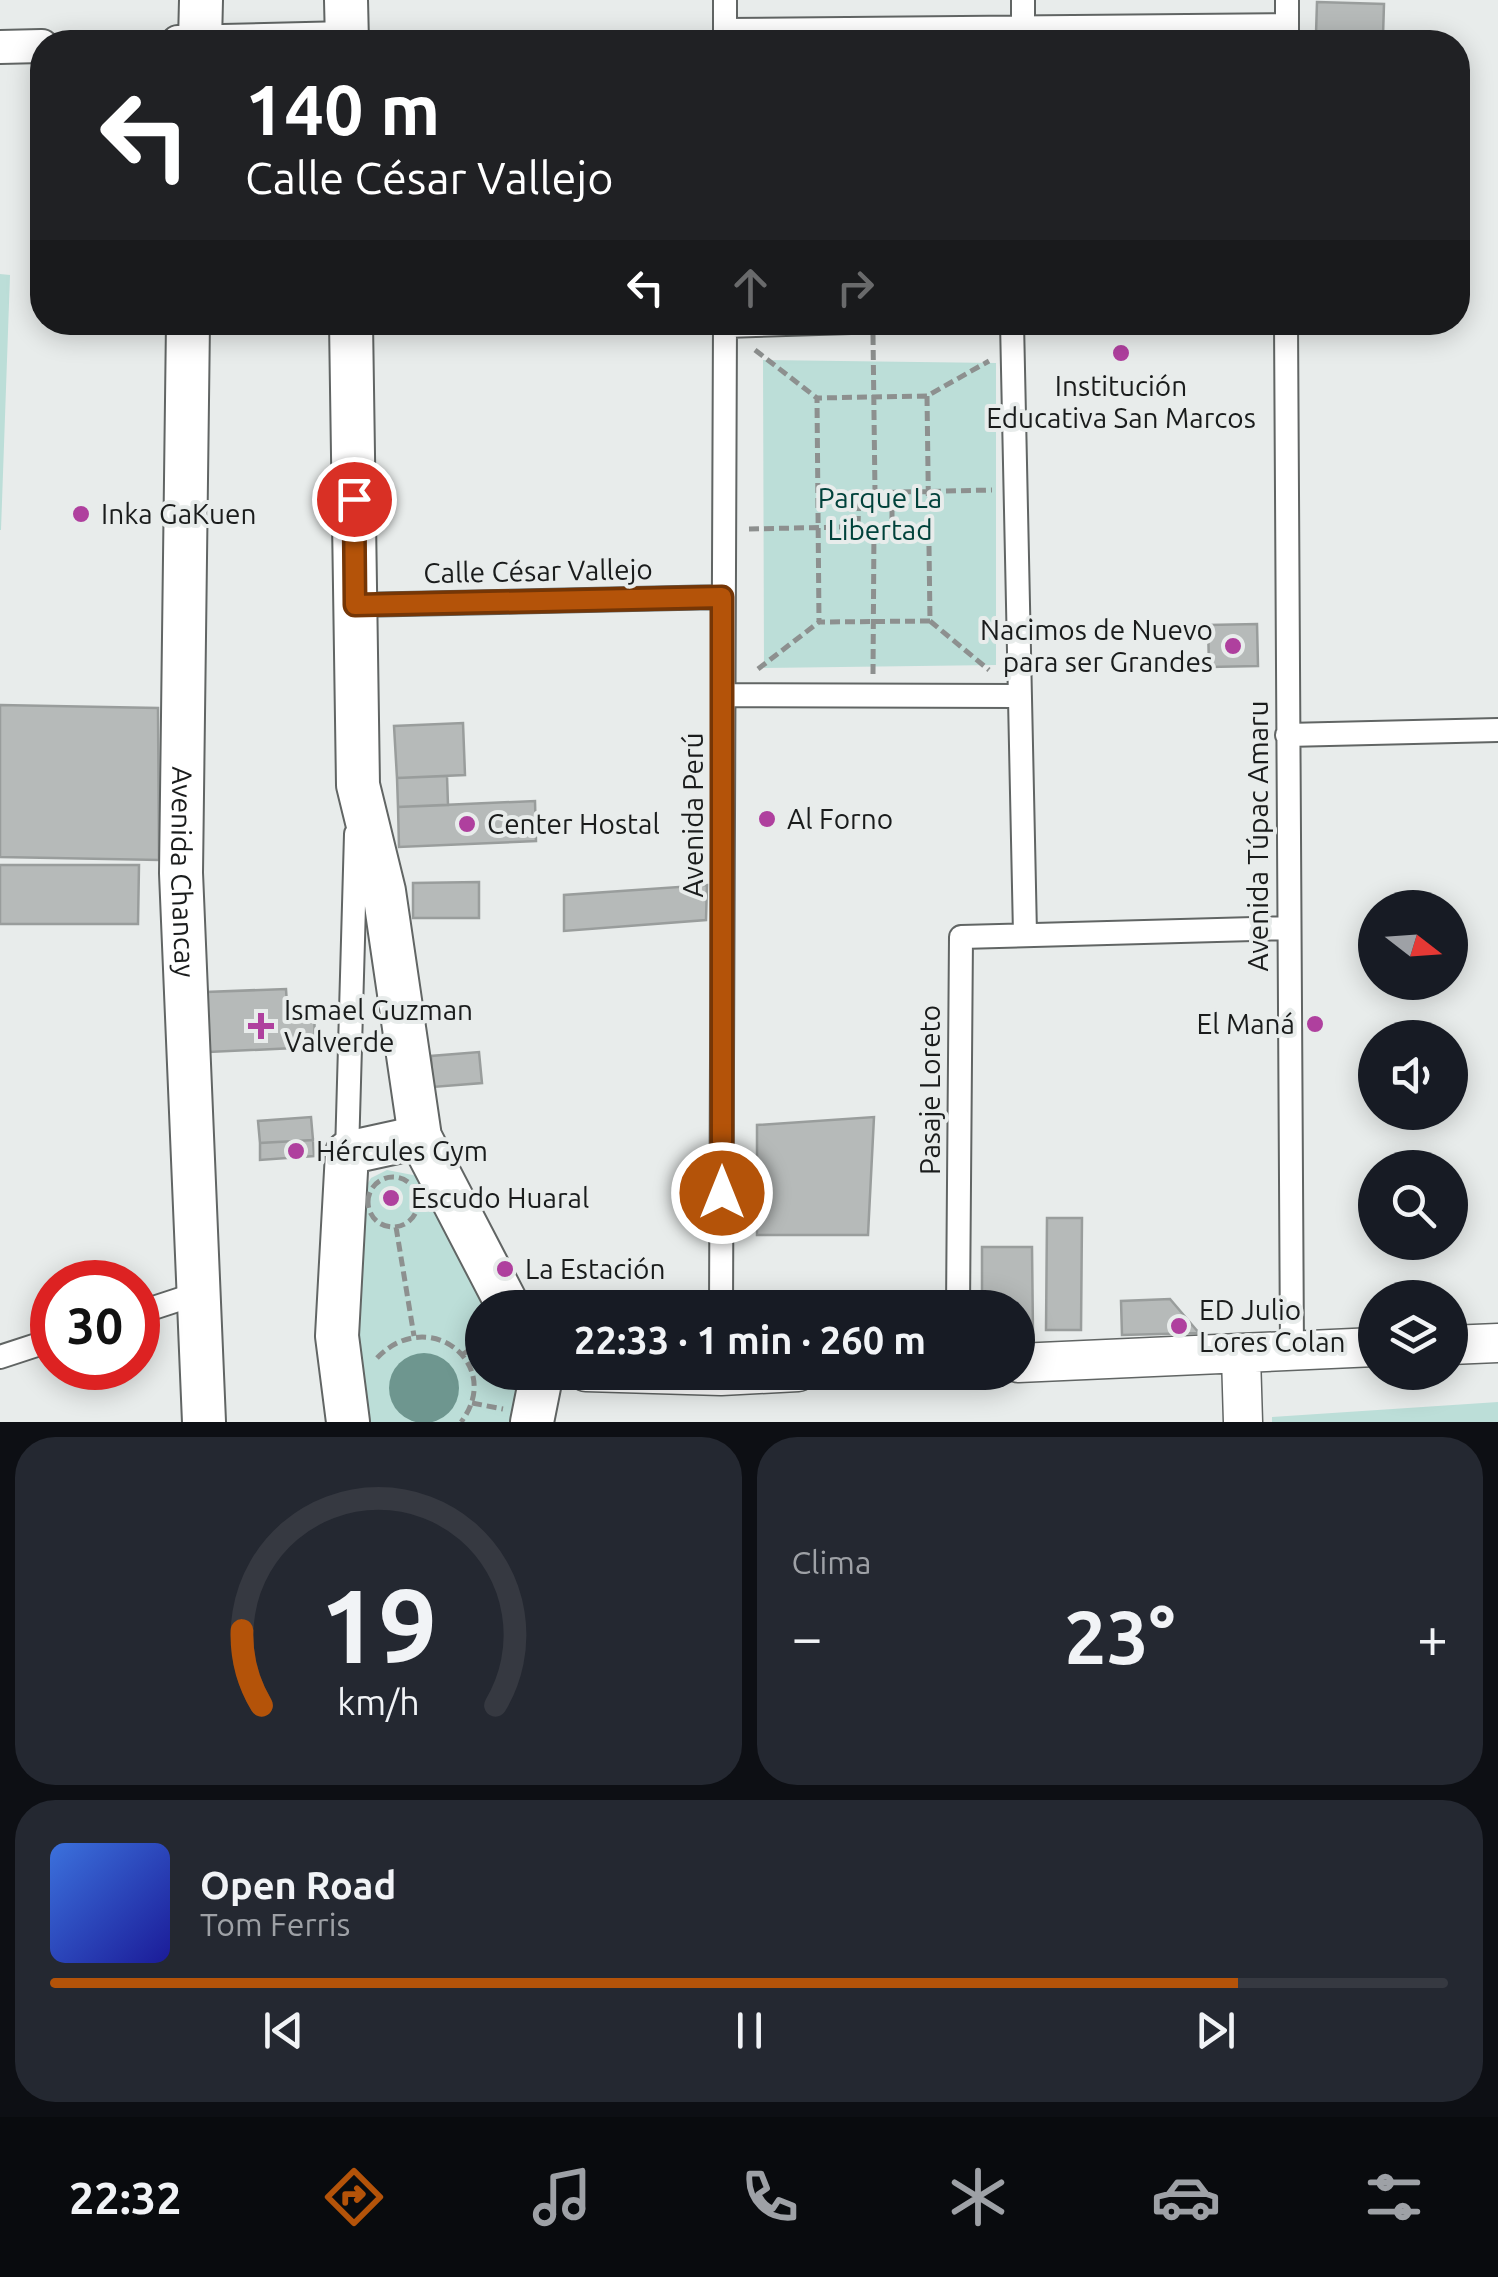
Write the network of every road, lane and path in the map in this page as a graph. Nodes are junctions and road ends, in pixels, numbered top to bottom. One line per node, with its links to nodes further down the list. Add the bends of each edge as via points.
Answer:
1 (201, 0): 7 (highway)
2 (724, 0): 9 (street)
3 (1023, 0): 6 (street)
4 (1287, 0): 12 (street)
5 (347, 27): 8 (street)
6 (1024, 28): 10 (street); 11 (street)
7 (200, 30)
8 (318, 30)
9 (725, 30)
10 (949, 30)
11 (1112, 30)
12 (1287, 30)
13 (30, 46): 14 (street)
14 (0, 47)
15 (188, 335): 53 (highway, Avenida Chancay, via 181,873)
16 (351, 335): 35 (highway)
17 (726, 335): 33 (street, Avenida Perú)
18 (739, 335): 24 (path)
19 (873, 335): 25 (path)
20 (1012, 335): 22 (street)
21 (1286, 335): 43 (street, Avenida Túpac Amaru)
22 (1013, 348): 23 (path); 26 (street)
23 (927, 396): 25 (path); 27 (path)
24 (816, 398): 25 (path); 32 (path)
25 (875, 398): 29 (path)
26 (1016, 489): 27 (path); 41 (street)
27 (927, 490): 28 (path); 36 (path)
28 (892, 492): 29 (path); 31 (path, via 892,526)
29 (875, 493): 30 (path, via 858,493)
30 (858, 526): 31 (path); 32 (path)
31 (874, 527): 38 (path)
32 (817, 528): 33 (path); 37 (path)
33 (724, 530): 34 (street, Avenida Perú)
34 (722, 597): 35 (street, Calle César Vallejo); 39 (street, Avenida Perú)
35 (355, 605): 44 (highway)
36 (930, 621): 38 (path); 41 (path)
37 (819, 622): 38 (path); 39 (path)
38 (874, 622): 40 (path)
39 (724, 695): 40 (street); 51 (street, Avenida Perú)
40 (873, 696): 41 (street)
41 (1020, 696): 46 (street)
42 (1498, 730): 43 (street)
43 (1287, 735): 45 (street, Avenida Túpac Amaru)
44 (358, 786): 47 (highway, via 384,891); 48 (street)
45 (1288, 928): 46 (street); 60 (street, Avenida Túpac Amaru)
46 (1025, 934): 52 (street, Pasaje Loreto, via 961,937)
47 (420, 1137): 48 (highway); 50 (highway)
48 (347, 1153): 71 (highway, via 337,1336)
49 (396, 1228): 49 (path, via 410,1220 418,1198 410,1184 386,1178 368,1204 374,1219); 55 (path)
50 (500, 1290)
51 (721, 1290)
52 (958, 1290)
53 (196, 1294): 54 (street); 70 (highway, Avenida Chancay)
54 (160, 1306)
55 (414, 1336): 62 (path, via 442,1339); 66 (path, via 390,1345)
56 (1498, 1343): 57 (main road)
57 (1468, 1344)
58 (30, 1347): 64 (street)
59 (1358, 1348): 60 (main road)
60 (1292, 1350): 63 (main road)
61 (465, 1353): 62 (path)
62 (462, 1355): 68 (path, via 474,1381)
63 (1241, 1356): 65 (main road); 73 (main road)
64 (0, 1357)
65 (1035, 1362)
66 (369, 1375)
67 (535, 1390): 69 (highway)
68 (472, 1402): 69 (path); 72 (path)
69 (524, 1417)
70 (204, 1422)
71 (348, 1422)
72 (461, 1422)
73 (1242, 1422)

